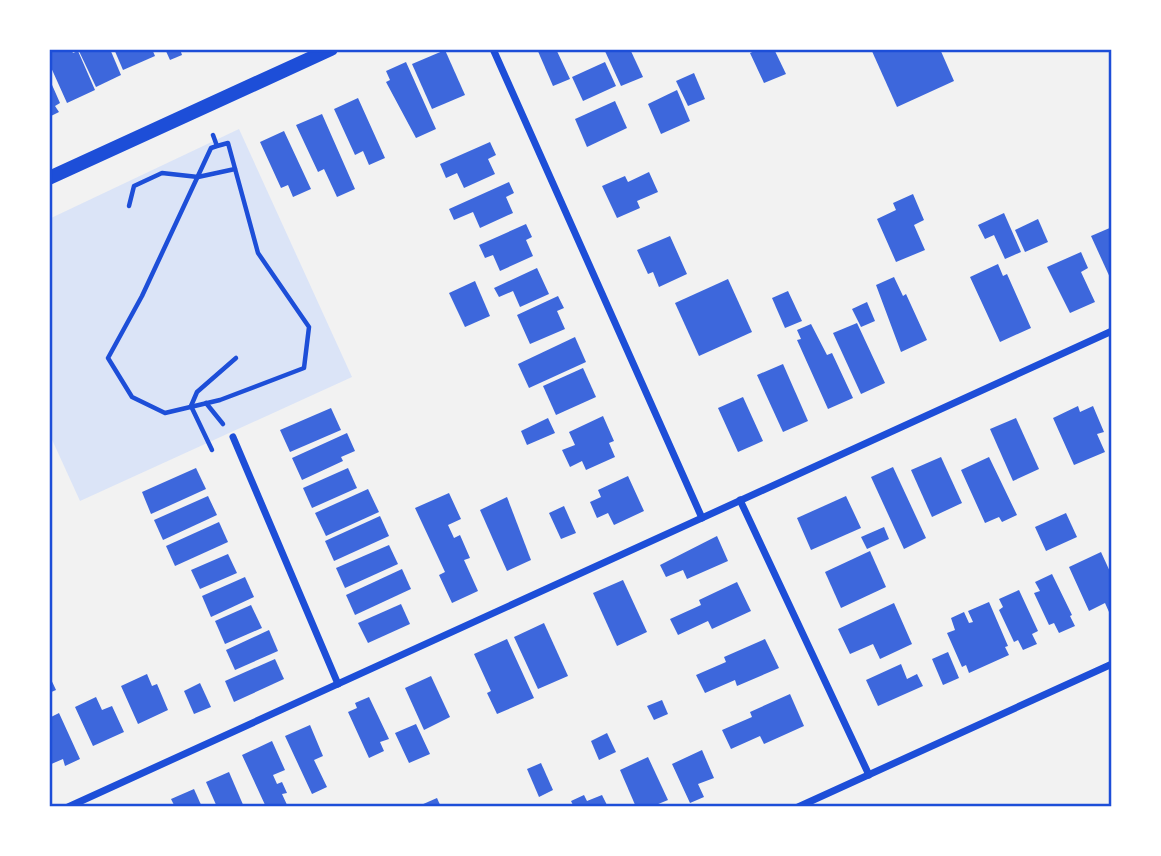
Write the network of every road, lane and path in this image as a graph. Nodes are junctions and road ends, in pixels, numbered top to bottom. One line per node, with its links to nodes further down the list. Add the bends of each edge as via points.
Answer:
1 (493, 49): 16 (street)
2 (321, 51): 7 (main road)
3 (213, 135): 4 (path)
4 (217, 146): 5 (path, via 228,143); 6 (path, via 211,148)
5 (235, 169): 6 (path); 11 (path, via 258,253 309,327 304,368)
6 (198, 177): 8 (path, via 162,173 134,186); 12 (path, via 108,358 132,397 165,413)
7 (49, 178)
8 (129, 206)
9 (1112, 331): 15 (street)
10 (236, 358): 12 (path, via 197,392)
11 (206, 402): 12 (path); 13 (path)
12 (191, 406): 14 (path)
13 (233, 437): 18 (street)
14 (212, 450)
15 (740, 500): 16 (street); 19 (street)
16 (702, 519): 18 (street)
17 (1112, 664): 19 (street)
18 (338, 684): 20 (street)
19 (869, 775): 21 (street)
20 (68, 807)
21 (799, 807)

